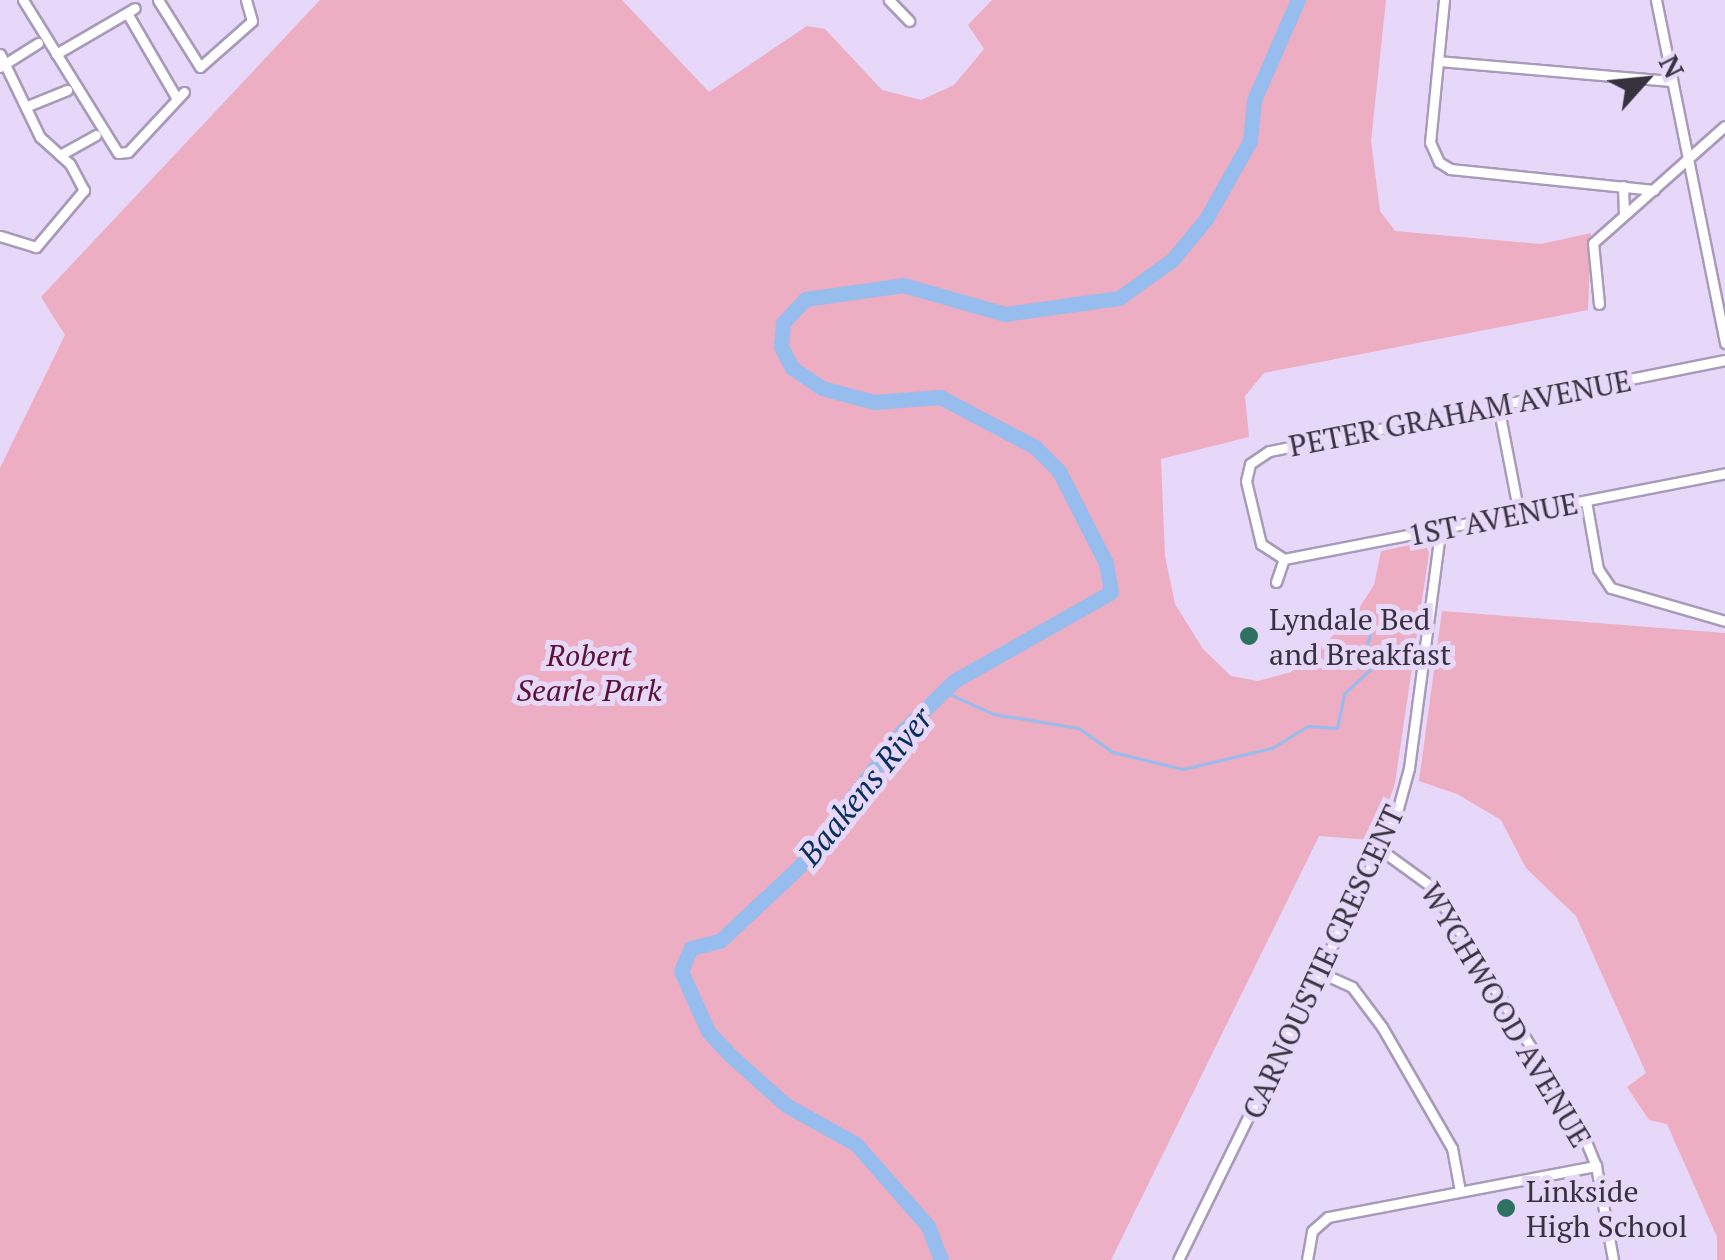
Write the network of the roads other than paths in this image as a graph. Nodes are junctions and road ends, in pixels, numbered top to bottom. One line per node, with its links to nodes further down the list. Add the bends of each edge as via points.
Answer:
1 (24, 0): 9 (street)
2 (246, 0): 6 (street, via 252,21 200,67)
3 (889, 0): 7 (street)
4 (1444, 0): 11 (street)
5 (1656, 0): 12 (street)
6 (161, 1)
7 (909, 21)
8 (38, 43): 10 (street)
9 (56, 54): 9 (street, via 131,10 181,96 128,152 118,153)
10 (2, 61): 14 (street)
11 (1438, 61): 12 (street); 19 (street, via 1432,148 1450,169)
12 (1672, 81): 18 (street)
13 (67, 90): 14 (street)
14 (30, 106): 17 (street, via 40,137)
15 (1725, 126): 18 (street)
16 (96, 135): 17 (street)
17 (60, 156): 22 (street, via 82,182 82,197 32,249)
18 (1688, 158): 20 (street); 24 (street)
19 (1623, 186): 20 (street); 21 (street)
20 (1654, 190): 21 (street)
21 (1624, 214): 23 (street, via 1592,245)
22 (0, 236)
23 (1600, 304)
24 (1725, 342)
25 (1725, 360): 26 (street, PETER GRAHAM AVENUE)
26 (1498, 405): 29 (street); 31 (street, PETER GRAHAM AVENUE, via 1256,457 1246,481 1259,539)
27 (1725, 472): 28 (street, 1ST AVENUE)
28 (1586, 501): 29 (street, 1ST AVENUE); 33 (street, via 1598,569 1611,588)
29 (1519, 514): 30 (street, 1ST AVENUE)
30 (1440, 530): 31 (street, 1ST AVENUE); 34 (street, CARNOUSTIE CRESCENT, via 1409,768)
31 (1284, 559): 32 (street)
32 (1276, 582)
33 (1725, 621)
34 (1381, 850): 35 (street, CARNOUSTIE CRESCENT); 36 (street, WYCHWOOD AVENUE, via 1432,888 1580,1127)
35 (1321, 973): 37 (street, via 1352,987 1382,1027 1452,1148); 38 (street, CARNOUSTIE CRESCENT)
36 (1596, 1166): 37 (street); 40 (street, WYCHWOOD AVENUE)
37 (1460, 1191): 39 (street, via 1328,1217 1312,1231)
38 (1178, 1260)
39 (1306, 1260)
40 (1612, 1260)

